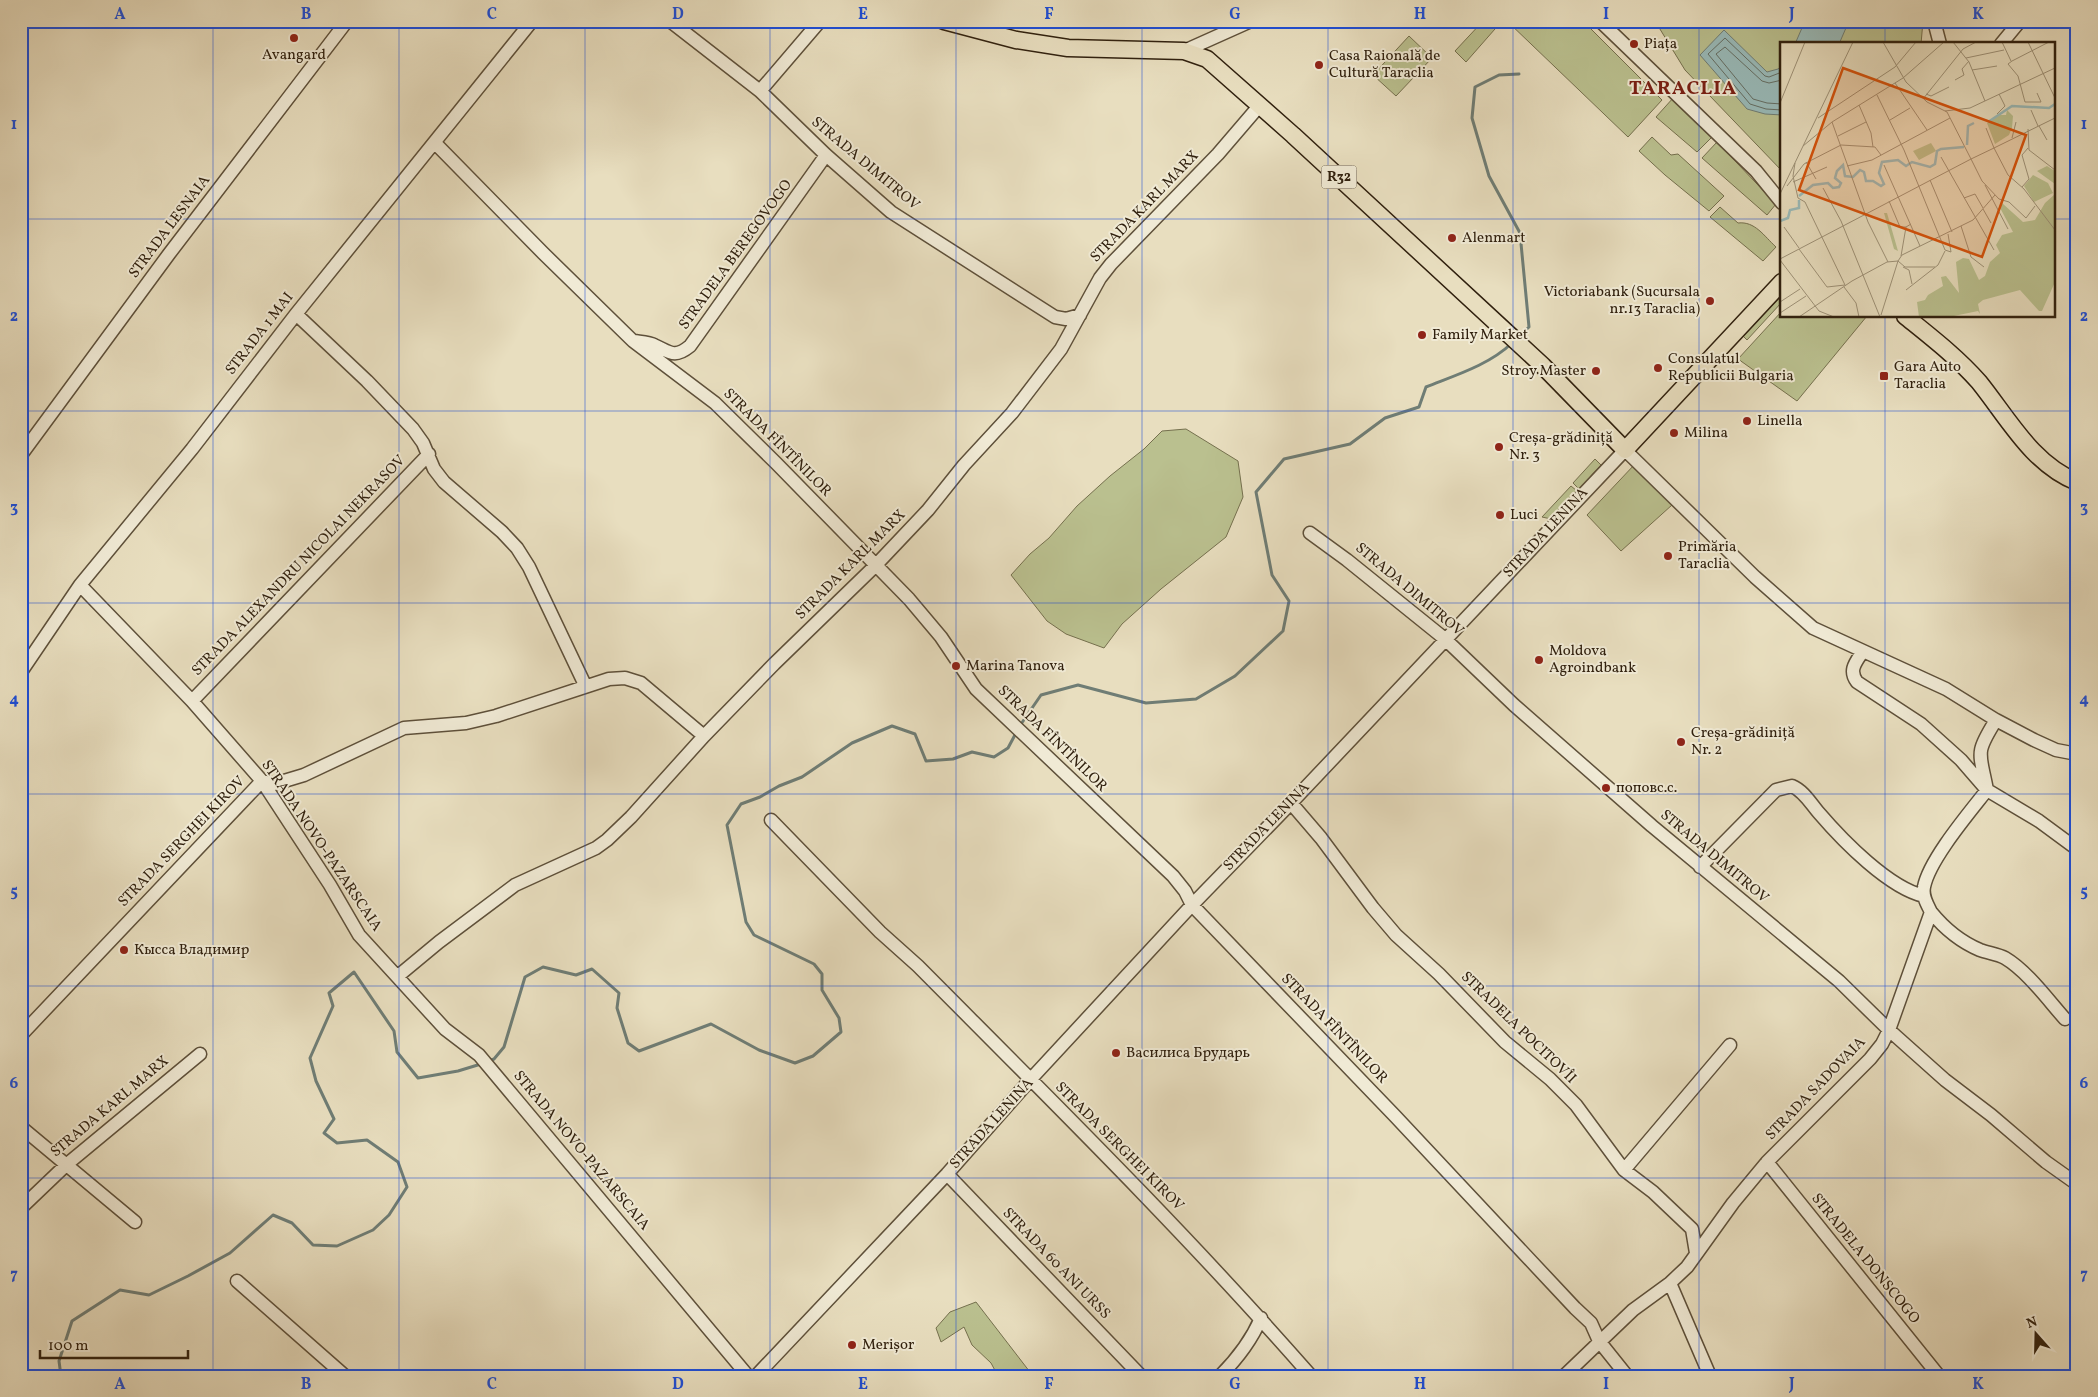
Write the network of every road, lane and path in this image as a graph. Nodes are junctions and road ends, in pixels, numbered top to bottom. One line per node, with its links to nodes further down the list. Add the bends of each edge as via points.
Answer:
1 (347, 21): 25 (street, STRADA LESNAIA)
2 (532, 21): 15 (street, STRADA 1 MAI)
3 (670, 21): 13 (street, STRADA DIMITROV)
4 (820, 21): 13 (street)
5 (944, 21): 12 (main road, R32, via 1016,40 1068,48)
6 (1251, 21): 12 (street)
7 (1600, 21): 17 (street, via 1756,171)
8 (1934, 21): 10 (street)
9 (2020, 21): 11 (street)
10 (1939, 42)
11 (2003, 42)
12 (1184, 51): 14 (main road, R32, via 1207,60)
13 (760, 91): 16 (street, STRADA DIMITROV)
14 (1260, 105): 20 (street, STRADA KARL MARX, via 1218,154 1111,264); 23 (main road, R32, via 1543,366)
15 (435, 143): 19 (street, STRADA 1 MAI); 22 (street, STRADA FÎNTÎNILOR)
16 (826, 155): 20 (street, STRADA DIMITROV, via 891,212 1055,317 1066,319); 22 (street, STRADELA BEREGOVOGO, via 690,346 675,354 653,344)
17 (1780, 201)
18 (1780, 284): 23 (main road, STRADA LENINA)
19 (296, 314): 24 (street, via 413,429); 29 (street, STRADA 1 MAI, via 192,449)
20 (1080, 315): 28 (street, STRADA KARL MARX, via 1061,348 1012,413)
21 (1908, 318): 26 (main road, via 1950,352 2031,450 2052,469)
22 (633, 341): 28 (street, STRADA FÎNTÎNILOR, via 715,403)
23 (1625, 450): 30 (street, STRADA LENINA); 31 (street, via 1802,620 1823,634)
24 (430, 454): 33 (street, via 434,470 444,482 517,548); 34 (street, STRADA ALEXANDRU NICOLAI NEKRASOV)
25 (21, 455)
26 (2077, 482)
27 (1310, 533): 30 (street, STRADA DIMITROV)
28 (875, 566): 36 (street, STRADA KARL MARX); 45 (street, STRADA FÎNTÎNILOR, via 941,637 976,689 1173,876)
29 (80, 585): 32 (street, STRADA 1 MAI); 34 (street, STRADA NOVO-PAZARSCAIA)
30 (1445, 640): 40 (street, STRADA LENINA); 43 (street, STRADA DIMITROV, via 1514,705)
31 (1863, 651): 35 (street, via 1946,689); 39 (street, via 1852,669 1857,682 1922,724 1961,760)
32 (21, 672)
33 (585, 685): 36 (street, STRADA SERGHEI KIROV, via 625,678 641,683); 38 (street, STRADA SERGHEI KIROV, via 496,716 466,723 404,728 286,782)
34 (192, 701): 38 (street, STRADA NOVO-PAZARSCAIA)
35 (1996, 720): 37 (street, via 2056,750); 39 (street, via 1982,742 1979,757)
36 (704, 736): 47 (street, STRADA KARL MARX, via 607,840 576,858 515,885)
37 (2077, 754)
38 (262, 781): 47 (street, STRADA NOVO-PAZARSCAIA, via 359,935); 50 (street, STRADA SERGHEI KIROV)
39 (1987, 790): 42 (street, via 2039,821); 44 (street, via 1935,863 1926,881)
40 (1291, 803): 45 (street, STRADA LENINA); 57 (street, STRADELA POCITOVÎI, via 1396,934 1505,1042 1576,1105)
41 (771, 820): 53 (street, STRADA SERGHEI KIROV)
42 (2077, 849)
43 (1700, 866): 44 (street, via 1776,790 1787,786 1797,788 1863,857 1896,884 1912,894); 49 (street, STRADA DIMITROV, via 1840,981)
44 (1924, 896): 46 (street)
45 (1192, 905): 53 (street, STRADA LENINA); 66 (street, STRADA FÎNTÎNILOR, via 1591,1323)
46 (1931, 912): 48 (street, via 1964,942 2004,958); 49 (street, STRADA SADOVAIA)
47 (398, 976): 68 (street, STRADA NOVO-PAZARSCAIA, via 445,1029 479,1055)
48 (2065, 1019)
49 (1889, 1030): 55 (street, STRADA SADOVAIA, via 1870,1059); 59 (street, STRADA DIMITROV, via 1945,1080)
50 (21, 1035)
51 (1730, 1045): 57 (street)
52 (200, 1054): 56 (street, STRADA KARL MARX)
53 (1030, 1080): 58 (street, STRADA LENINA); 65 (street, STRADA SERGHEI KIROV)
54 (21, 1127): 56 (street)
55 (1766, 1162): 62 (street, STRADA SADOVAIA); 76 (street, STRADELA DONSCOGO)
56 (66, 1165): 60 (street, STRADA KARL MARX); 61 (street)
57 (1624, 1170): 62 (street, STRADELA POCITOVÎI, via 1692,1229)
58 (947, 1174): 69 (street, STRADA LENINA); 70 (street, STRADA 60 ANI URSS)
59 (2077, 1184)
60 (21, 1208)
61 (135, 1222)
62 (1696, 1253): 64 (street, STRADA SADOVAIA)
63 (237, 1280): 67 (street)
64 (1670, 1283): 66 (street, STRADA SADOVAIA); 75 (street)
65 (1261, 1318): 71 (street, via 1255,1331); 72 (street, STRADA SERGHEI KIROV)
66 (1599, 1341): 73 (street, STRADA SADOVAIA); 74 (street, STRADA FÎNTÎNILOR)
67 (345, 1376)
68 (748, 1376)
69 (756, 1376)
70 (1141, 1376)
71 (1220, 1376)
72 (1311, 1376)
73 (1564, 1376)
74 (1627, 1376)
75 (1710, 1376)
76 (1940, 1376)

